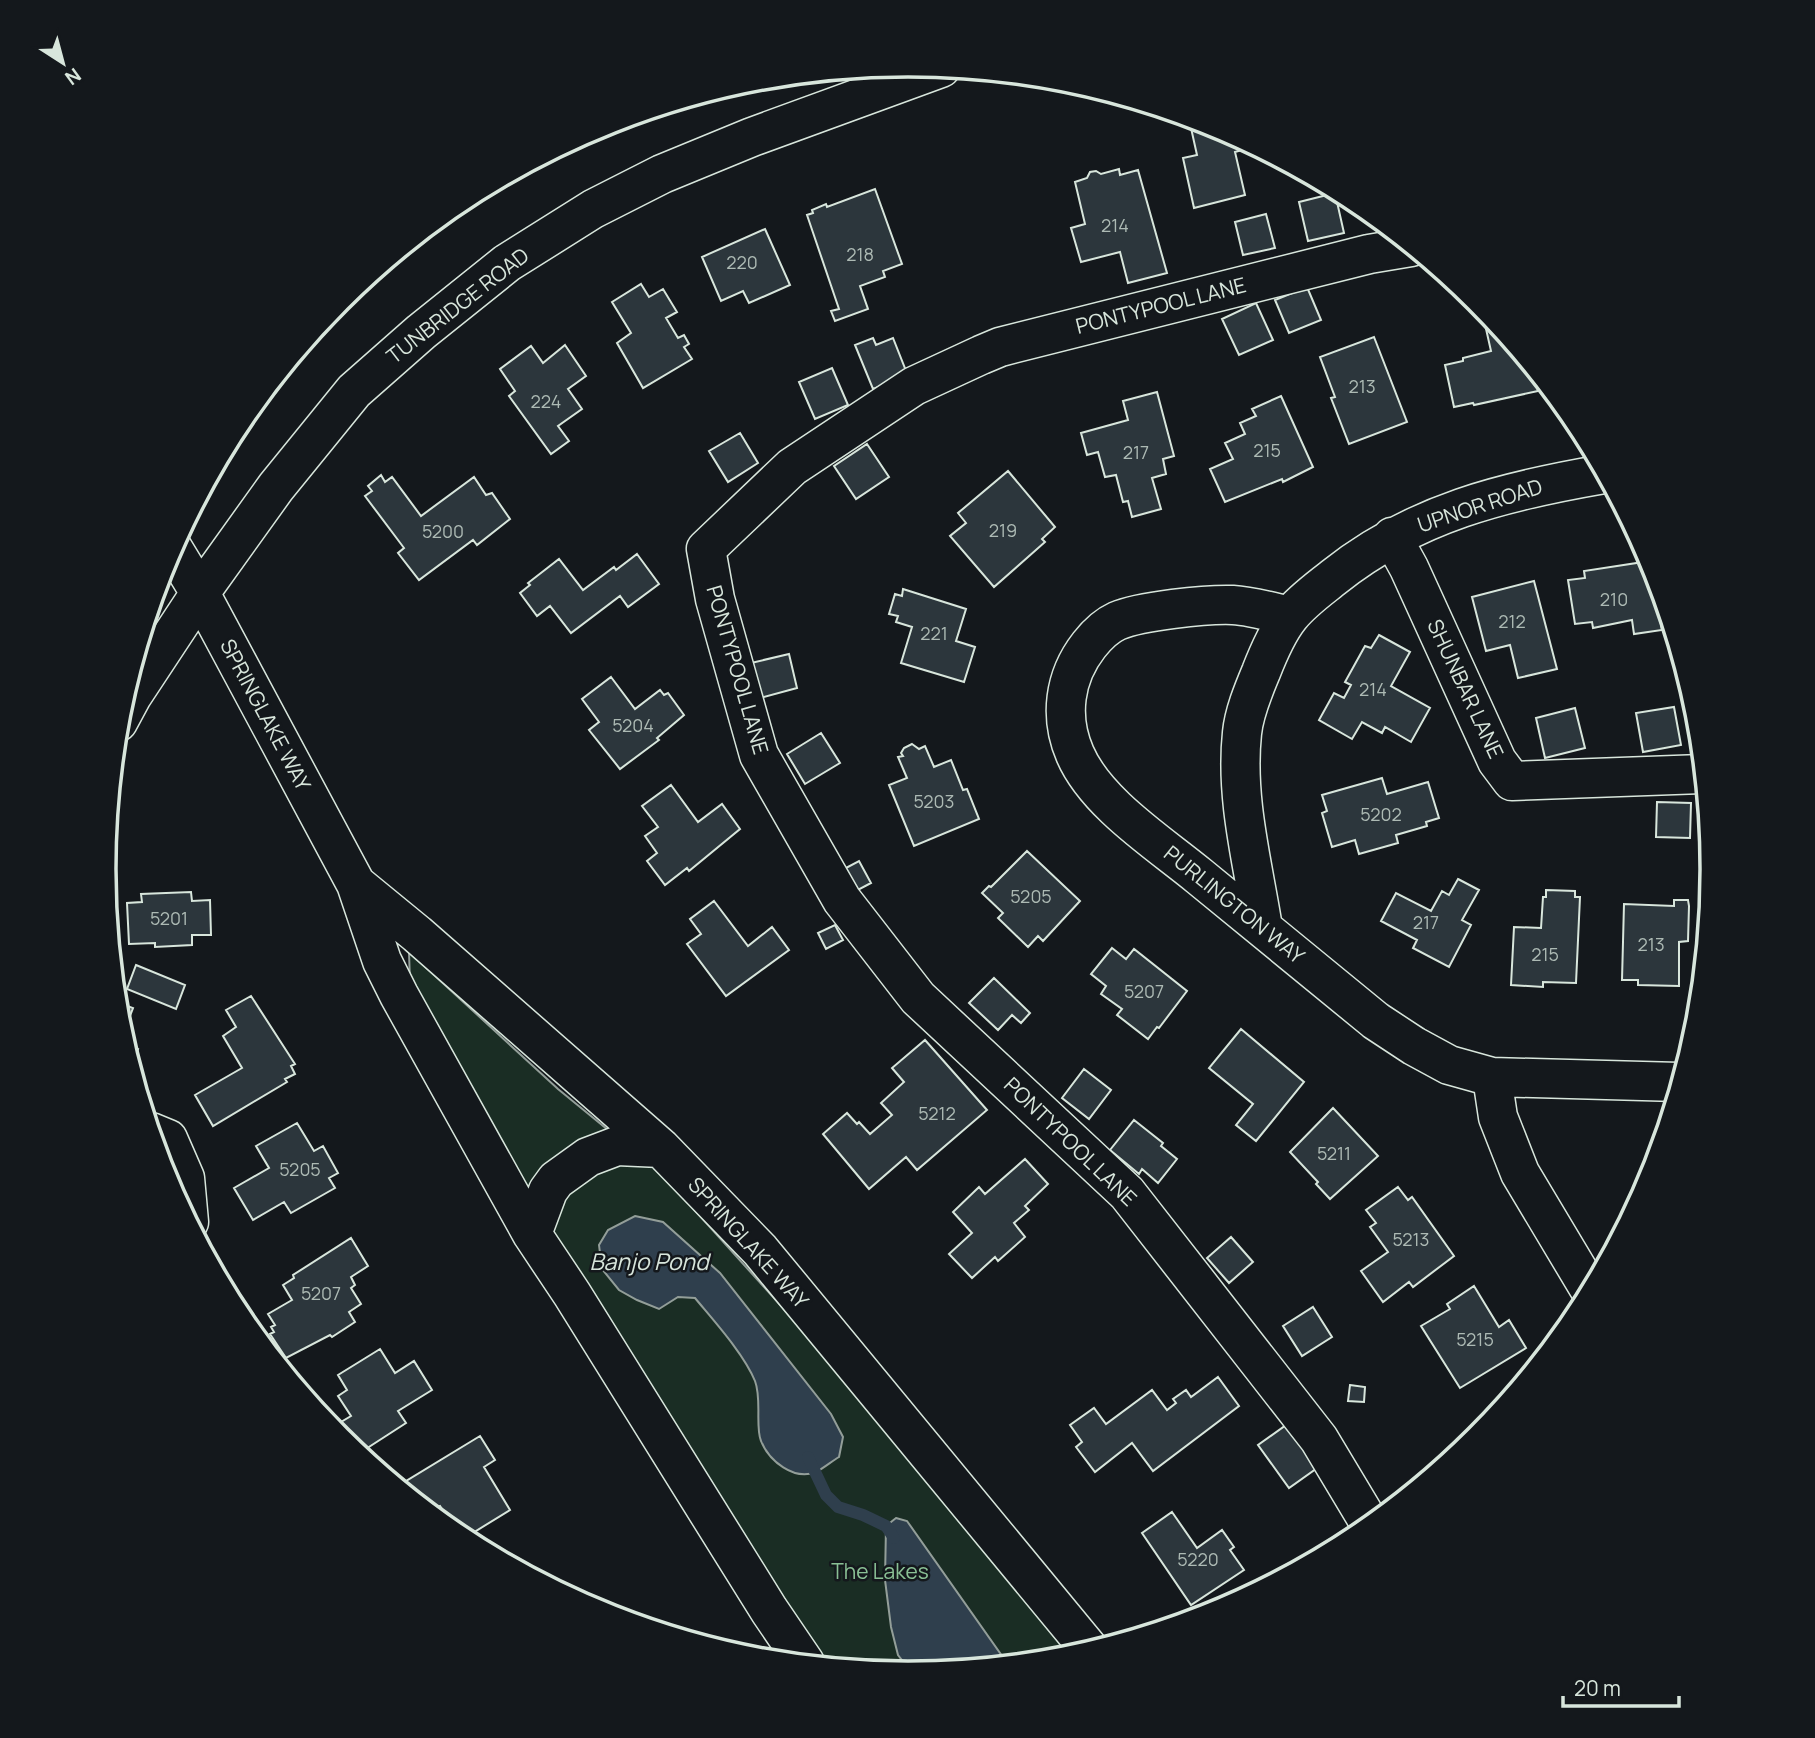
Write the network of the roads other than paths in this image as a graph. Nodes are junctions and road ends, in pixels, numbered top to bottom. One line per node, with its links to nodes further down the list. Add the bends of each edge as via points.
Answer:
1 (916, 77): 6 (street, TUNBRIDGE ROAD, via 662,174 593,209 507,263 354,391 276,487)
2 (1400, 249): 19 (street, PONTYPOOL LANE, via 1000,346 914,387 792,467 706,549 715,599 759,755 842,900 919,998 1127,1193 1319,1438)
3 (1595, 476): 4 (street, UPNOR ROAD, via 1497,496)
4 (1392, 537): 7 (street, UPNOR ROAD, via 1355,560); 9 (street, SHUNBAR LANE, via 1497,761 1512,781)
5 (179, 559): 6 (street, SPRINGLAKE WAY)
6 (200, 593): 8 (street, TUNBRIDGE ROAD); 10 (street, SPRINGLAKE WAY)
7 (1290, 616): 11 (street, UPNOR ROAD, via 1268,654 1242,731 1242,810); 11 (street, PURLINGTON WAY, via 1233,605 1152,613 1116,622 1097,635 1080,657 1069,680 1065,706 1066,731 1093,782 1131,820)
8 (136, 689)
9 (1694, 774)
10 (356, 884): 15 (street, SPRINGLAKE WAY); 17 (street, SPRINGLAKE WAY, via 382,961 399,995)
11 (1263, 928): 12 (street, PURLINGTON WAY, via 1376,1021 1414,1046 1449,1065)
12 (1492, 1077): 13 (street, PURLINGTON WAY); 18 (street, via 1498,1117 1520,1173)
13 (1671, 1082)
14 (163, 1137): 16 (street, via 168,1139 185,1178)
15 (661, 1148): 17 (street, via 617,1146 588,1157 556,1180); 20 (street, SPRINGLAKE WAY, via 760,1250)
16 (187, 1196)
17 (532, 1234): 21 (street, SPRINGLAKE WAY)
18 (1584, 1280)
19 (1365, 1515)
20 (1083, 1641)
21 (799, 1653)

